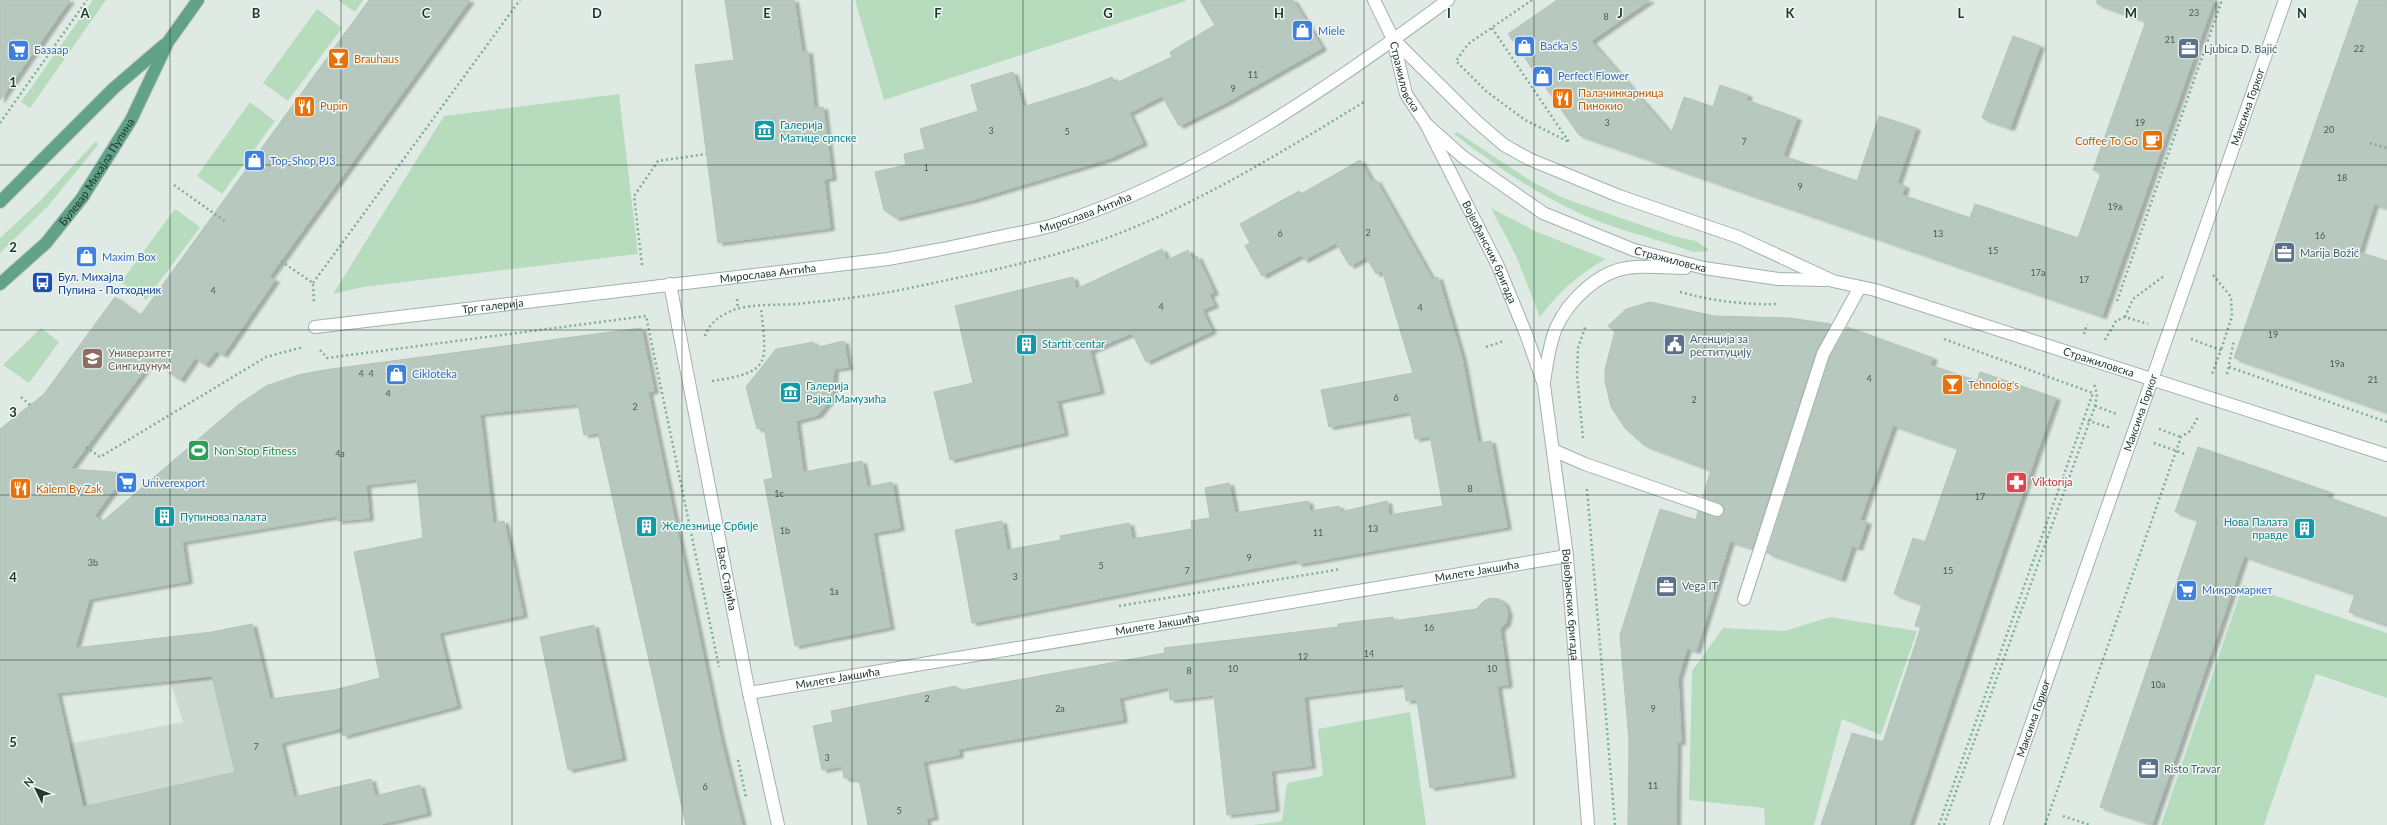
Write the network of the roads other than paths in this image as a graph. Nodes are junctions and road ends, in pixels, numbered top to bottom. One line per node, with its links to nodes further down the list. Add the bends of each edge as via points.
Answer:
1 (198, 0): 6 (main road, Булевар Михајла Пупина)
2 (1374, 0): 5 (street)
3 (1448, 0): 5 (street, Мирослава Антића)
4 (2286, 0): 15 (street, Максима Горког)
5 (1393, 39): 7 (street, Стражиловска, via 1406,94); 10 (street, Стражиловска, via 1504,145 1530,159 1619,196 1738,237); 12 (street, Мирослава Антића, via 1274,120 1206,160 1125,200 1055,225 888,259)
6 (168, 42): 8 (main road, Булевар Михајла Пупина, via 114,88); 11 (main road, Булевар Михајла Пупина, via 131,120 82,198 46,243)
7 (1426, 124): 9 (street, Стражиловска, via 1463,157 1543,213 1634,250); 16 (street, Војвођанских бригада, via 1498,266)
8 (0, 202)
9 (1704, 268): 10 (street, Стражиловска, via 1778,279); 16 (street, Војвођанских бригада, via 1626,268 1600,277 1558,323 1548,352)
10 (1833, 281): 13 (street, Стражиловска)
11 (0, 284)
12 (670, 284): 14 (street, Трг галерија); 22 (street, Васе Стајића)
13 (1860, 287): 15 (street, Стражиловска); 21 (street, via 1823,354)
14 (315, 327)
15 (2151, 379): 18 (street, Стражиловска); 25 (street, Максима Горког)
16 (1544, 385): 17 (street, Војвођанских бригада)
17 (1553, 450): 19 (street, via 1585,464); 20 (street, Војвођанских бригада)
18 (2387, 455)
19 (1717, 510)
20 (1567, 556): 22 (street, Милете Јакшића); 24 (street, Војвођанских бригада)
21 (1744, 600)
22 (749, 693): 23 (street, Васе Стајића)
23 (778, 825)
24 (1588, 825)
25 (1996, 825)

